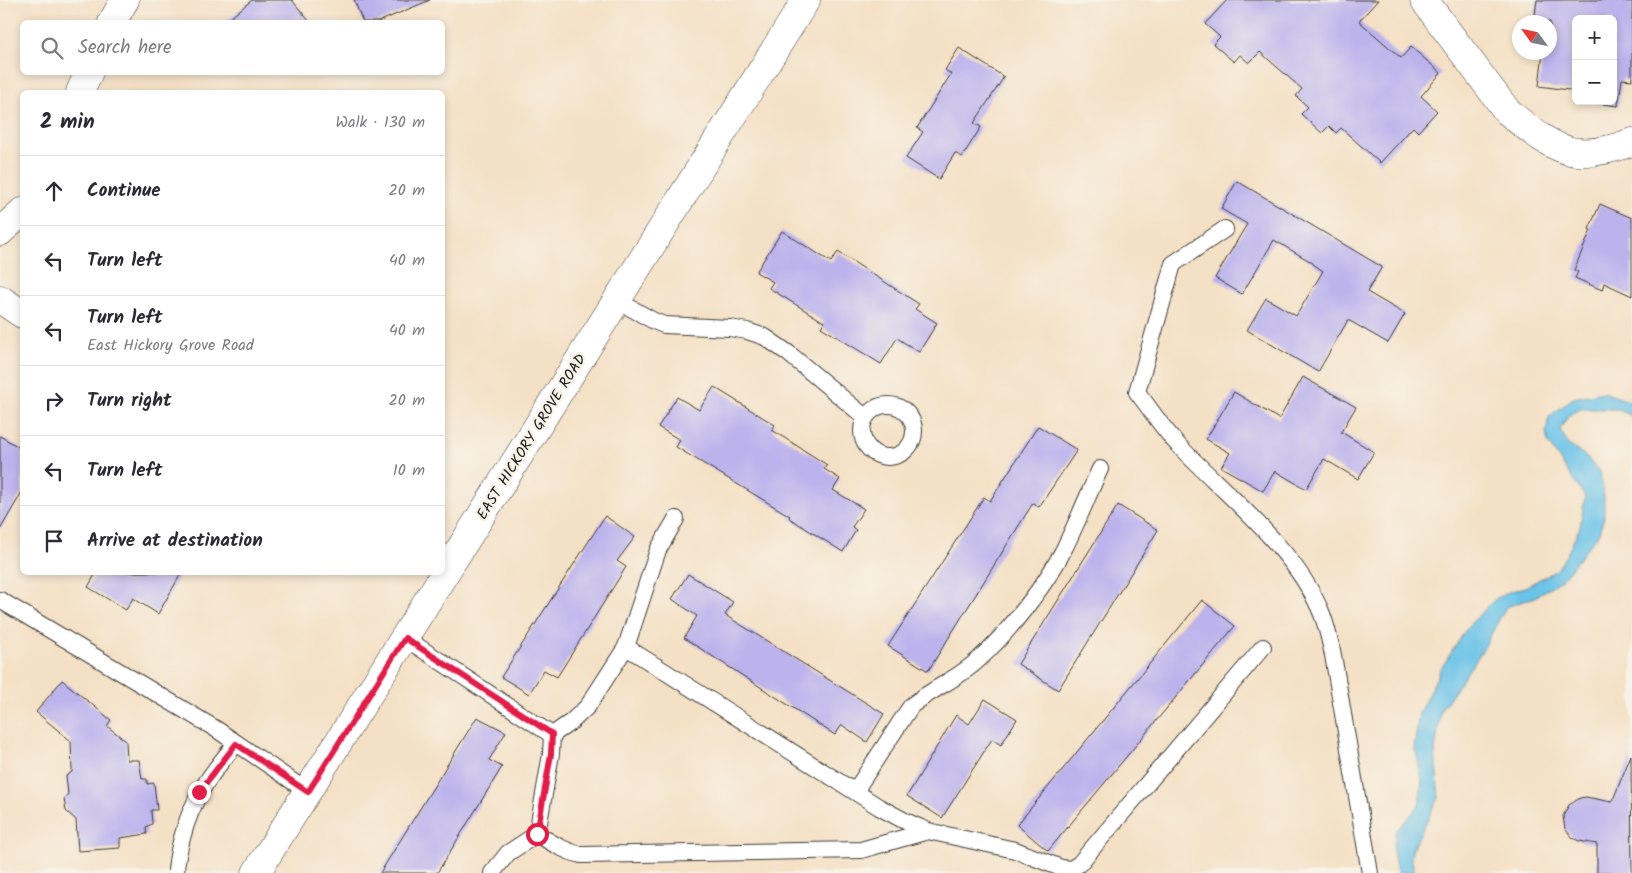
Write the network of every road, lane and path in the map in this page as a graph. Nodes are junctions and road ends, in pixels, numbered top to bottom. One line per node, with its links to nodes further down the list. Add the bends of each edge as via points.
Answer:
1 (125, 0): 4 (street)
2 (806, 0): 12 (street, EAST HICKORY GROVE ROAD)
3 (1424, 0): 7 (street, via 1507,111 1550,143 1577,152 1615,149)
4 (113, 20)
5 (88, 75): 6 (street)
6 (81, 90)
7 (1632, 142)
8 (20, 214): 10 (street)
9 (1224, 229): 32 (lane, via 1173,264 1137,392 1180,448 1273,541 1300,575 1317,604 1329,634)
10 (0, 232)
11 (0, 299): 13 (street)
12 (618, 301): 14 (lane, via 664,325 730,328 765,338 788,352); 18 (street, EAST HICKORY GROVE ROAD)
13 (20, 313)
14 (865, 417)
15 (1100, 469): 25 (lane, via 1063,551 1038,591 976,662 911,706)
16 (676, 519): 21 (lane, via 658,550)
17 (445, 575): 20 (street, EAST HICKORY GROVE ROAD)
18 (445, 575)
19 (0, 600): 24 (lane)
20 (405, 638): 23 (lane); 26 (street, EAST HICKORY GROVE ROAD)
21 (626, 647): 23 (lane, via 588,706); 25 (lane)
22 (1262, 647): 27 (lane, via 1079,864 1071,869 1014,850)
23 (552, 734): 28 (lane)
24 (236, 744): 26 (lane); 29 (lane, via 199,792 186,821)
25 (855, 791): 27 (lane)
26 (308, 792): 30 (street, EAST HICKORY GROVE ROAD)
27 (928, 831): 28 (lane, via 861,850 581,855 559,848)
28 (537, 834): 31 (lane, via 508,853)
29 (176, 873)
30 (256, 873)
31 (492, 873)
32 (1370, 873)

